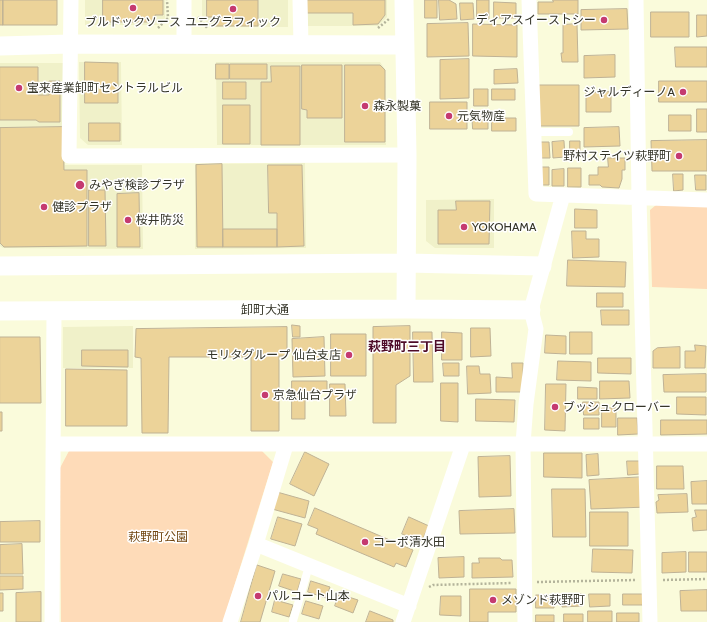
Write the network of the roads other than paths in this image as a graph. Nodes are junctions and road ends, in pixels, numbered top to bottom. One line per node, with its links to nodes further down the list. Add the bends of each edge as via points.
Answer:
1 (71, 0): 7 (street)
2 (184, 0): 8 (street)
3 (300, 0): 9 (street)
4 (404, 0): 10 (street)
5 (529, 0): 12 (street)
6 (636, 0): 16 (street)
7 (70, 44): 8 (street); 11 (street); 14 (street, via 69,156)
8 (184, 45): 9 (street)
9 (301, 45): 10 (street)
10 (404, 45): 14 (street)
11 (0, 46)
12 (534, 132): 13 (lane); 15 (street, via 536,194)
13 (570, 132)
14 (406, 155): 18 (street)
15 (563, 195): 16 (street); 20 (street)
16 (639, 197): 17 (street); 27 (street)
17 (707, 200)
18 (406, 263): 19 (street); 20 (street); 21 (street)
19 (0, 266)
20 (542, 266): 22 (street)
21 (406, 309): 22 (street, 卸町大通); 24 (street, 卸町大通)
22 (531, 310): 26 (street, via 536,329)
23 (0, 311): 24 (street, 卸町大通)
24 (54, 311): 25 (street)
25 (54, 444): 29 (street); 35 (street)
26 (523, 444): 27 (street); 30 (street); 38 (street)
27 (646, 444): 28 (street); 39 (street)
28 (707, 444)
29 (286, 445): 30 (street); 31 (street)
30 (463, 445): 33 (street)
31 (256, 544): 32 (street); 36 (street)
32 (309, 566): 33 (street); 34 (lane)
33 (408, 606): 37 (street)
34 (293, 621)
35 (52, 622)
36 (230, 622)
37 (404, 622)
38 (525, 622)
39 (650, 622)

